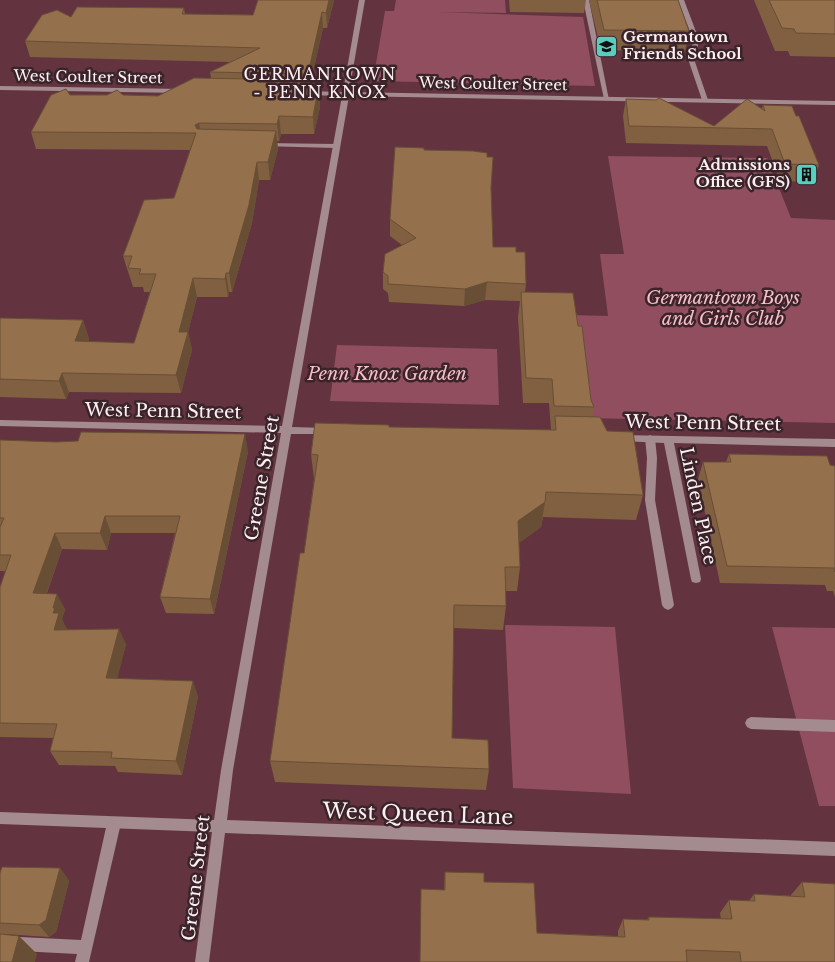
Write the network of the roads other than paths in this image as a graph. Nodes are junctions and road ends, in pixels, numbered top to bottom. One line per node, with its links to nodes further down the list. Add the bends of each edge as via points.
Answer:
1 (362, 0): 7 (street, Greene Street)
2 (586, 0): 8 (street)
3 (681, 0): 9 (street, via 694,37 691,59)
4 (0, 88): 5 (street, West Coulter Street)
5 (188, 91)
6 (298, 93): 7 (street, West Coulter Street)
7 (346, 94): 8 (street, West Coulter Street); 12 (street, Greene Street)
8 (607, 99): 9 (street, West Coulter Street)
9 (705, 100): 10 (street, West Coulter Street)
10 (835, 103)
11 (258, 145): 12 (street)
12 (335, 146): 14 (street, Greene Street)
13 (0, 423): 14 (street, West Penn Street)
14 (286, 430): 15 (street, West Penn Street); 26 (street, Greene Street)
15 (336, 431)
16 (611, 437): 17 (street, West Penn Street)
17 (650, 438): 18 (street, West Penn Street); 21 (street, via 650,500)
18 (668, 439): 19 (street, West Penn Street); 20 (street, Linden Place)
19 (835, 443)
20 (696, 579)
21 (668, 605)
22 (750, 723): 23 (street)
23 (835, 726)
24 (0, 818): 25 (street, West Queen Lane)
25 (114, 823): 26 (street, West Queen Lane); 29 (street)
26 (218, 826): 27 (street, West Queen Lane); 31 (street, Greene Street)
27 (835, 849)
28 (0, 943): 29 (street)
29 (86, 947): 30 (street)
30 (82, 962)
31 (202, 962)

